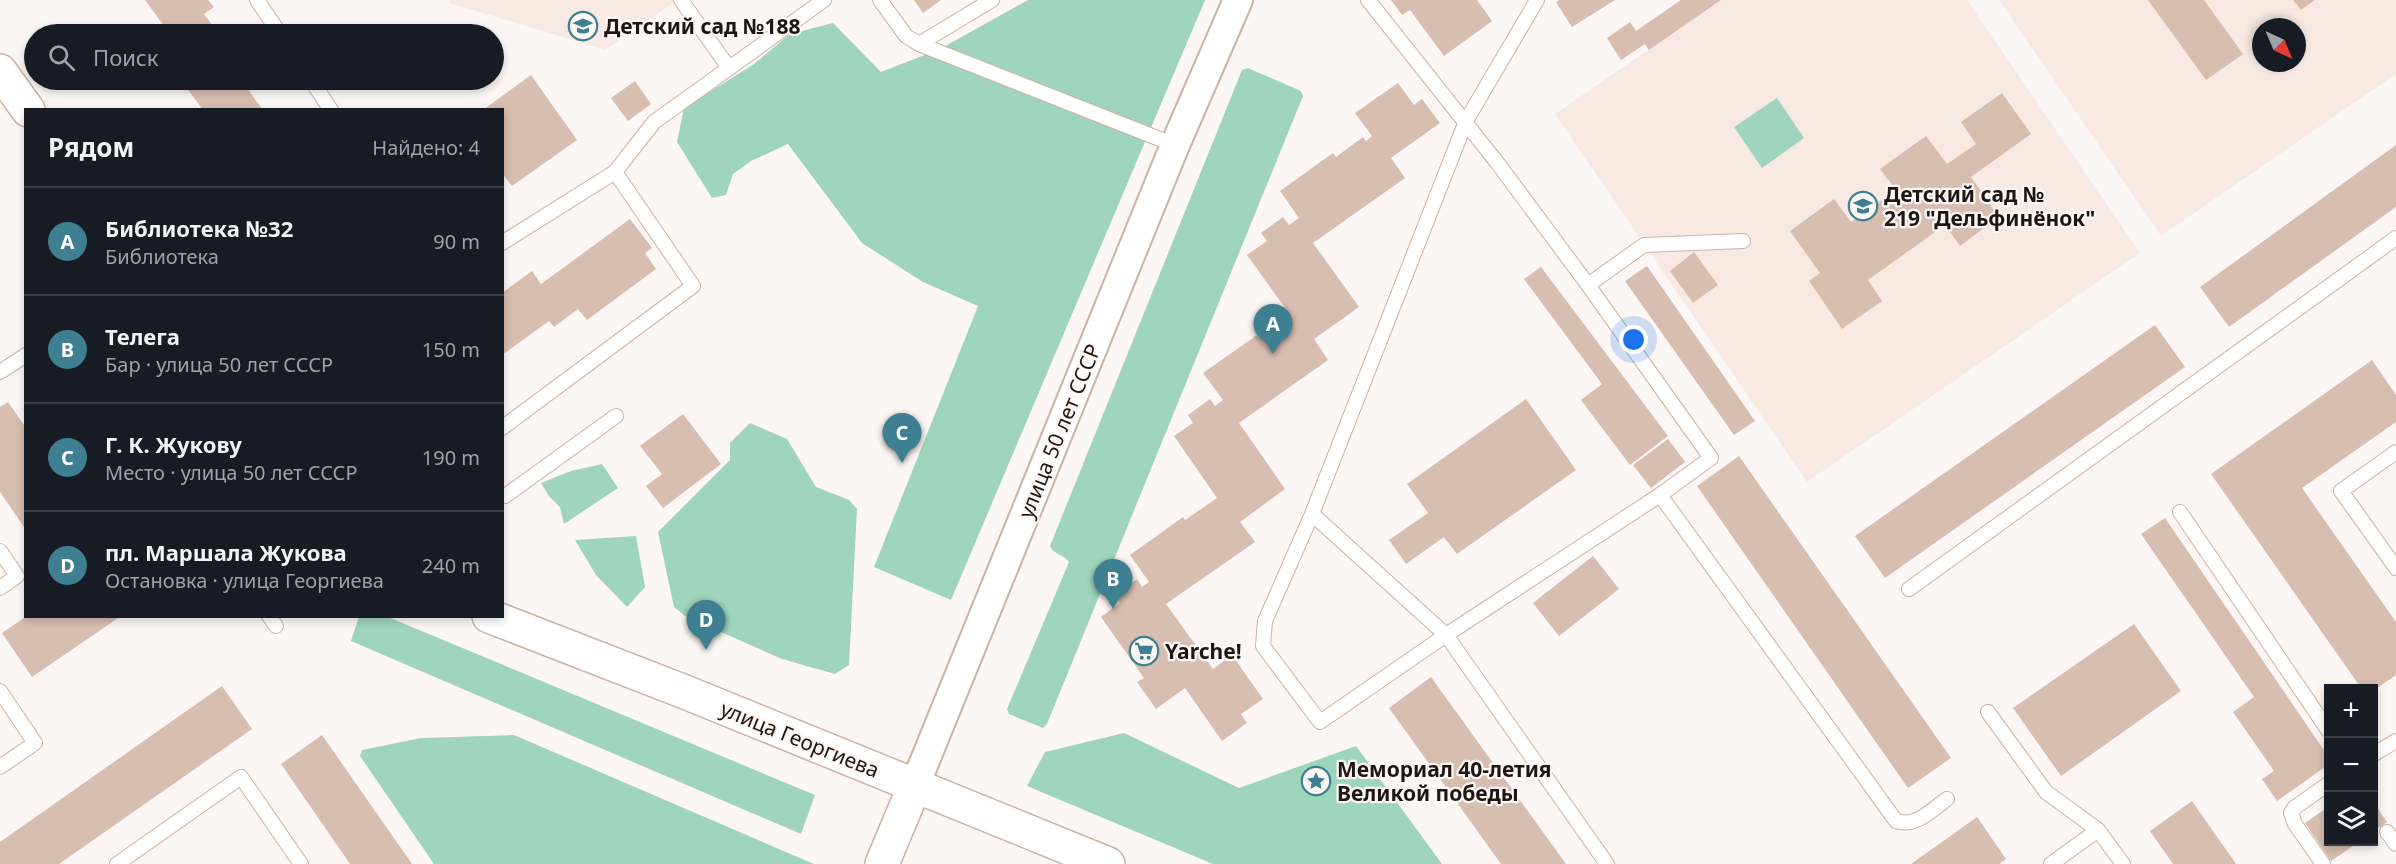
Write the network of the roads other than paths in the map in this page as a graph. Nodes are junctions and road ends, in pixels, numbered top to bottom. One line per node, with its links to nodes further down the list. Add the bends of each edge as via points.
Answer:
1 (257, 0): 9 (lane)
2 (681, 0): 11 (lane)
3 (824, 0): 11 (lane)
4 (880, 0): 10 (lane, via 906,36)
5 (992, 0): 10 (lane)
6 (1238, 0): 17 (street, улица 50 лет СССР)
7 (1368, 0): 16 (lane)
8 (1537, 0): 16 (lane)
9 (273, 24)
10 (919, 44): 17 (lane)
11 (729, 68): 18 (lane, via 654,122)
12 (0, 71): 14 (street)
13 (317, 90): 15 (lane)
14 (27, 108)
15 (330, 108)
16 (1466, 122): 22 (lane); 31 (lane)
17 (1176, 145): 44 (street, улица 50 лет СССР)
18 (615, 172): 21 (lane); 26 (lane, via 693,286)
19 (2396, 238): 35 (lane)
20 (1743, 241): 22 (lane, via 1644,245)
21 (504, 242)
22 (1588, 285): 28 (lane, via 1711,458)
23 (24, 356): 24 (lane)
24 (0, 372)
25 (616, 416): 29 (lane)
26 (504, 427)
27 (2396, 452): 33 (lane, via 2342,491)
28 (1660, 495): 37 (lane); 46 (lane, via 1896,821 1914,823)
29 (504, 496)
30 (2180, 512): 40 (lane)
31 (1311, 514): 37 (lane); 37 (lane, via 1265,621 1263,646 1320,722)
32 (0, 551): 34 (lane, via 17,576)
33 (2396, 568)
34 (0, 588)
35 (1909, 589)
36 (494, 618): 44 (street, улица Георгиева)
37 (1446, 635): 54 (lane)
38 (0, 691): 43 (lane, via 35,743)
39 (1988, 712): 47 (lane, via 2046,792)
40 (2324, 724)
41 (2396, 741): 42 (lane)
42 (2378, 751)
43 (0, 767)
44 (915, 785): 52 (street, улица 50 лет СССР); 53 (street, улица Георгиева)
45 (2324, 786): 57 (lane, via 2292,813 2295,824)
46 (1947, 799)
47 (2098, 830): 55 (lane); 56 (lane)
48 (2387, 832): 49 (lane)
49 (2396, 844)
50 (117, 864): 51 (lane, via 241,777)
51 (301, 864)
52 (882, 864)
53 (1108, 864)
54 (1607, 864)
55 (2051, 864)
56 (2123, 864)
57 (2323, 864)

